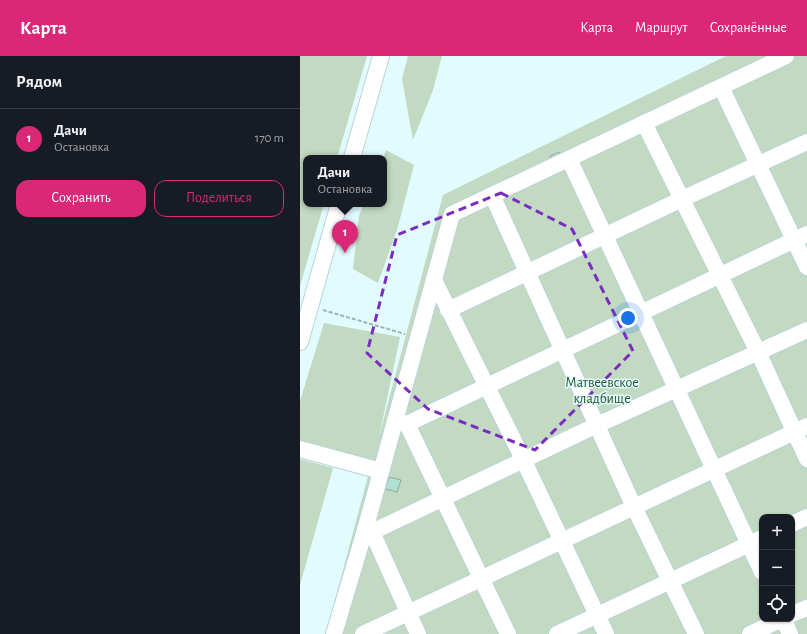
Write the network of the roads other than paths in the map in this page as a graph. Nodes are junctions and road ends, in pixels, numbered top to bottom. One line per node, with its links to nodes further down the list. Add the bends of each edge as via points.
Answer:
1 (381, 56): 6 (street)
2 (786, 56): 3 (street)
3 (720, 87): 4 (street); 8 (street)
4 (644, 123): 7 (street); 10 (street)
5 (807, 142): 8 (street)
6 (353, 155)
7 (569, 159): 9 (street); 12 (street)
8 (758, 164): 10 (street); 13 (street)
9 (492, 195): 15 (street); 17 (street, via 452,214)
10 (682, 199): 12 (street); 16 (street)
11 (338, 207): 21 (street)
12 (605, 236): 15 (street); 19 (street)
13 (800, 237): 14 (street); 16 (street)
14 (807, 267)
15 (528, 273): 18 (street); 22 (street)
16 (720, 275): 19 (street); 23 (street)
17 (434, 280): 18 (street); 26 (street, via 418,337)
18 (448, 310): 24 (street)
19 (641, 312): 22 (street); 25 (street)
20 (807, 330): 23 (street)
21 (300, 342)
22 (563, 350): 24 (street); 27 (street)
23 (758, 352): 25 (street); 28 (street)
24 (487, 386): 26 (street); 30 (street)
25 (677, 388): 27 (street); 32 (street)
26 (401, 422): 33 (street); 34 (street)
27 (597, 425): 30 (street); 35 (street)
28 (801, 429): 31 (street); 32 (street)
29 (300, 448): 33 (street)
30 (523, 459): 34 (street); 39 (street)
31 (807, 459)
32 (715, 469): 35 (street); 40 (street)
33 (381, 471): 38 (street)
34 (443, 498): 38 (street); 42 (street)
35 (634, 507): 39 (street); 43 (street)
36 (807, 517): 37 (street)
37 (795, 523)
38 (369, 531): 45 (street); 50 (street)
39 (562, 541): 42 (street); 47 (street)
40 (756, 541): 41 (street); 43 (street)
41 (759, 556)
42 (481, 579): 45 (street); 53 (street)
43 (670, 581): 47 (street); 56 (street)
44 (807, 608): 46 (street)
45 (408, 613): 51 (street); 52 (street)
46 (795, 613)
47 (597, 616): 54 (street); 55 (street)
48 (776, 622): 57 (street)
49 (784, 622): 58 (street)
50 (334, 634)
51 (363, 634)
52 (418, 634)
53 (508, 634)
54 (557, 634)
55 (606, 634)
56 (696, 634)
57 (750, 634)
58 (790, 634)

